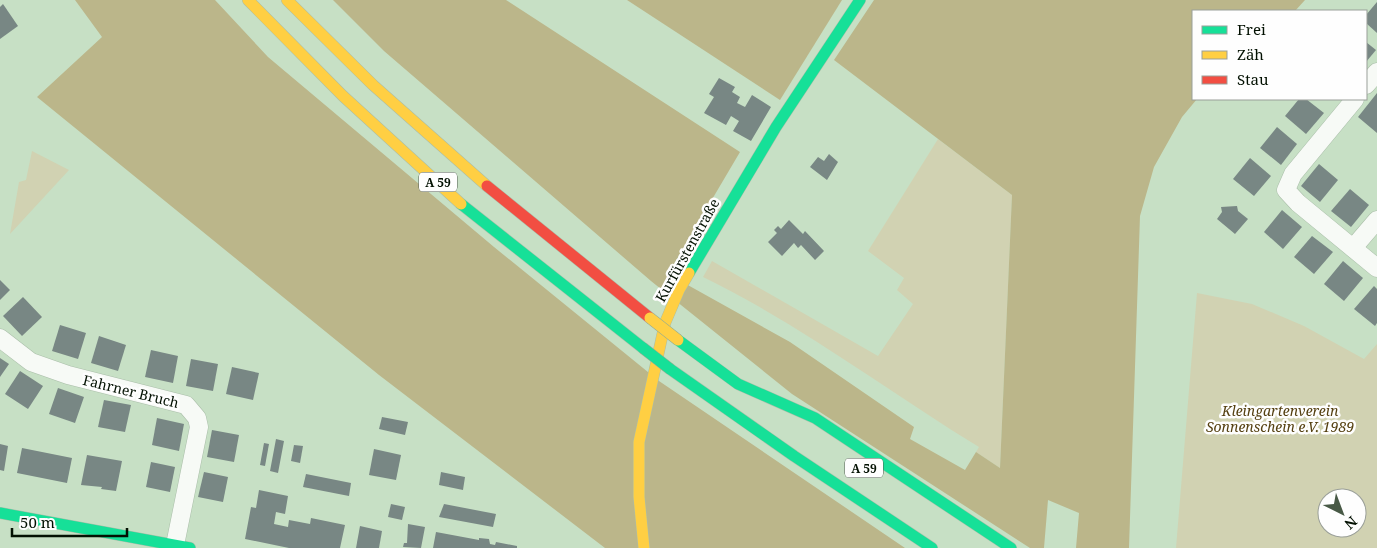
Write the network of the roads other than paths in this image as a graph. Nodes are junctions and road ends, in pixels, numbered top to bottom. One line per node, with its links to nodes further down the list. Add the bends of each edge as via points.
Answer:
1 (248, 0): 14 (main road, A 59, bridge, via 397,145 510,244 670,369)
2 (287, 0): 9 (main road, A 59, bridge, via 417,125 530,224 678,340)
3 (860, 0): 13 (main road, Kurfürstenstraße, via 776,127 679,290 665,323 639,442 639,498)
4 (1354, 100): 6 (street, via 1293,174 1286,190 1298,204)
5 (1377, 220): 6 (street)
6 (1353, 248): 7 (street)
7 (1377, 268)
8 (0, 338): 12 (street, Fahrner Bruch, via 31,362 68,376 186,405 192,411 199,427)
9 (746, 387): 10 (main road, A 59); 15 (main road, via 815,418)
10 (803, 426)
11 (0, 513): 12 (main road)
12 (182, 546)
13 (644, 548)
14 (932, 548)
15 (1011, 548)

